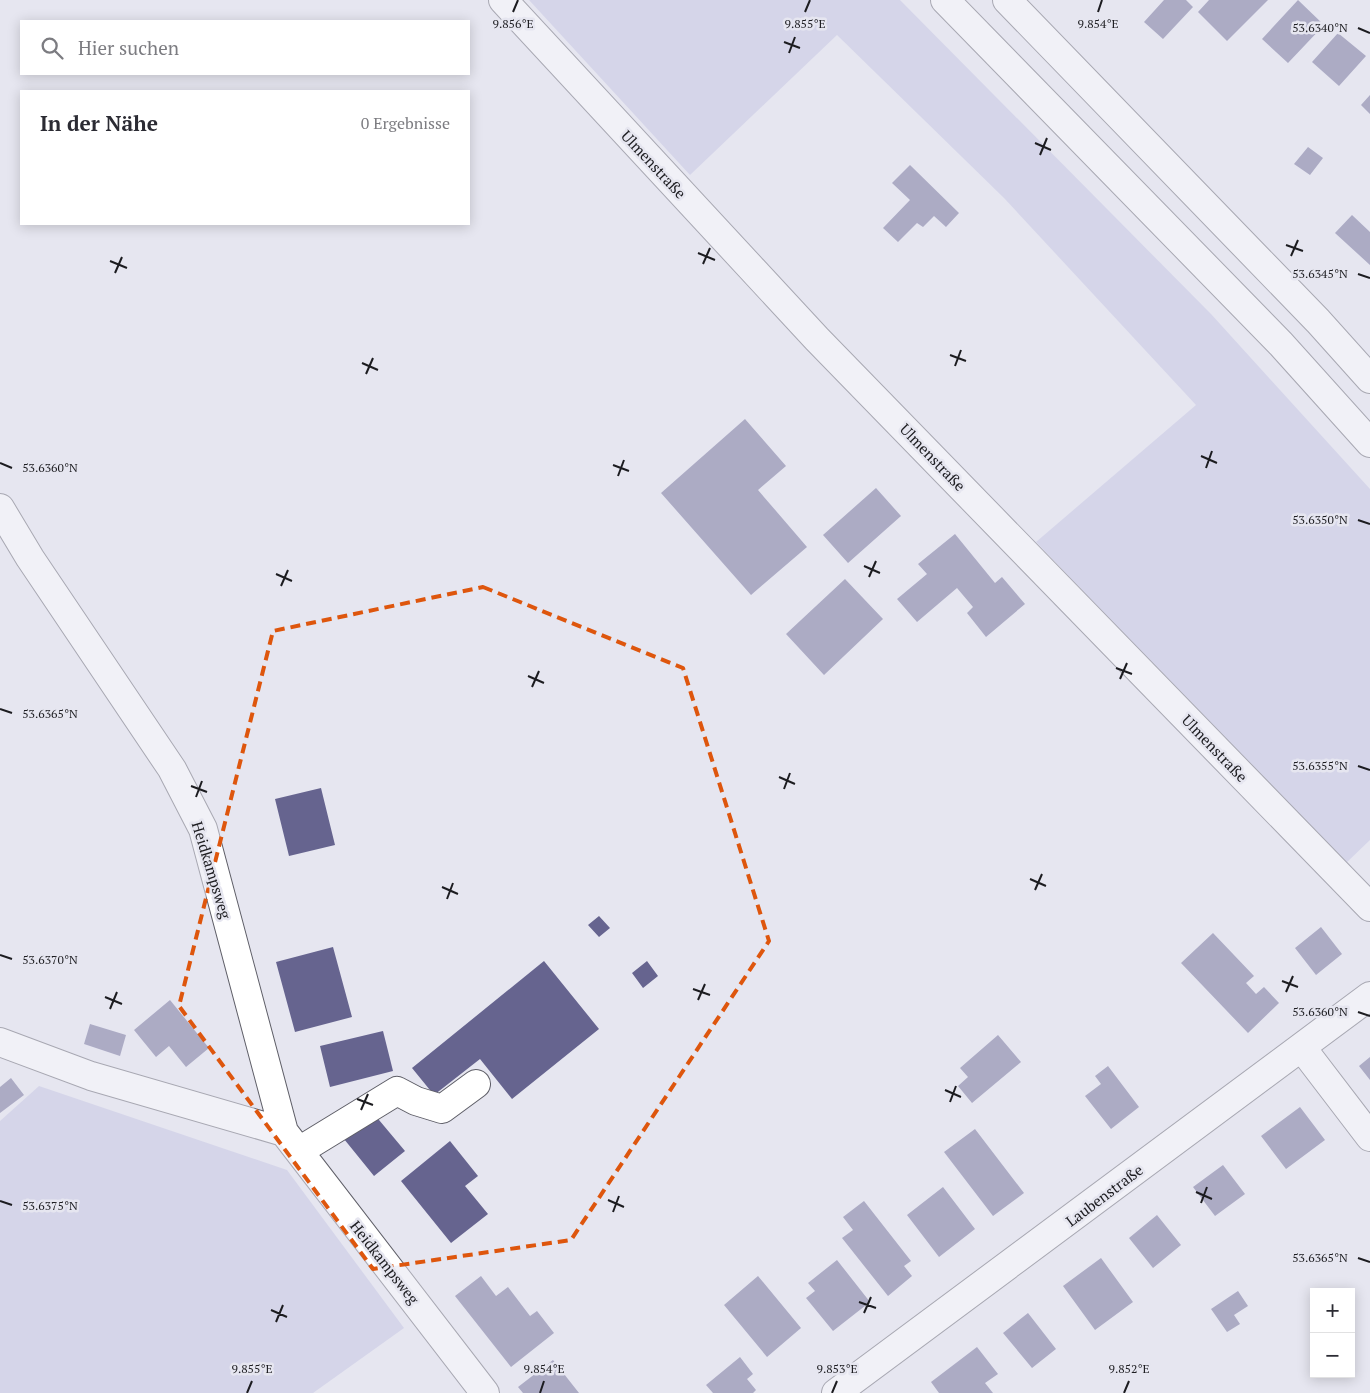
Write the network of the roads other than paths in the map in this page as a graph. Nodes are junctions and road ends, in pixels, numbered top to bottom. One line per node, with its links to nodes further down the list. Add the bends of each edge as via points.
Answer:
1 (504, 0): 7 (main road, Ulmenstraße, via 817,338)
2 (945, 0): 5 (main road, via 1281,344)
3 (1007, 0): 4 (main road, via 1318,321)
4 (1370, 379)
5 (1370, 443)
6 (0, 508): 13 (main road, Heidkampsweg, via 172,769 203,829)
7 (1370, 907)
8 (1370, 996): 10 (main road, Laubenstraße)
9 (1, 1046): 13 (main road)
10 (1302, 1048): 12 (main road); 15 (main road, Laubenstraße)
11 (476, 1084): 13 (main road, via 442,1109 397,1091)
12 (1370, 1137)
13 (292, 1141): 14 (main road, Heidkampsweg)
14 (485, 1393)
15 (836, 1393)

